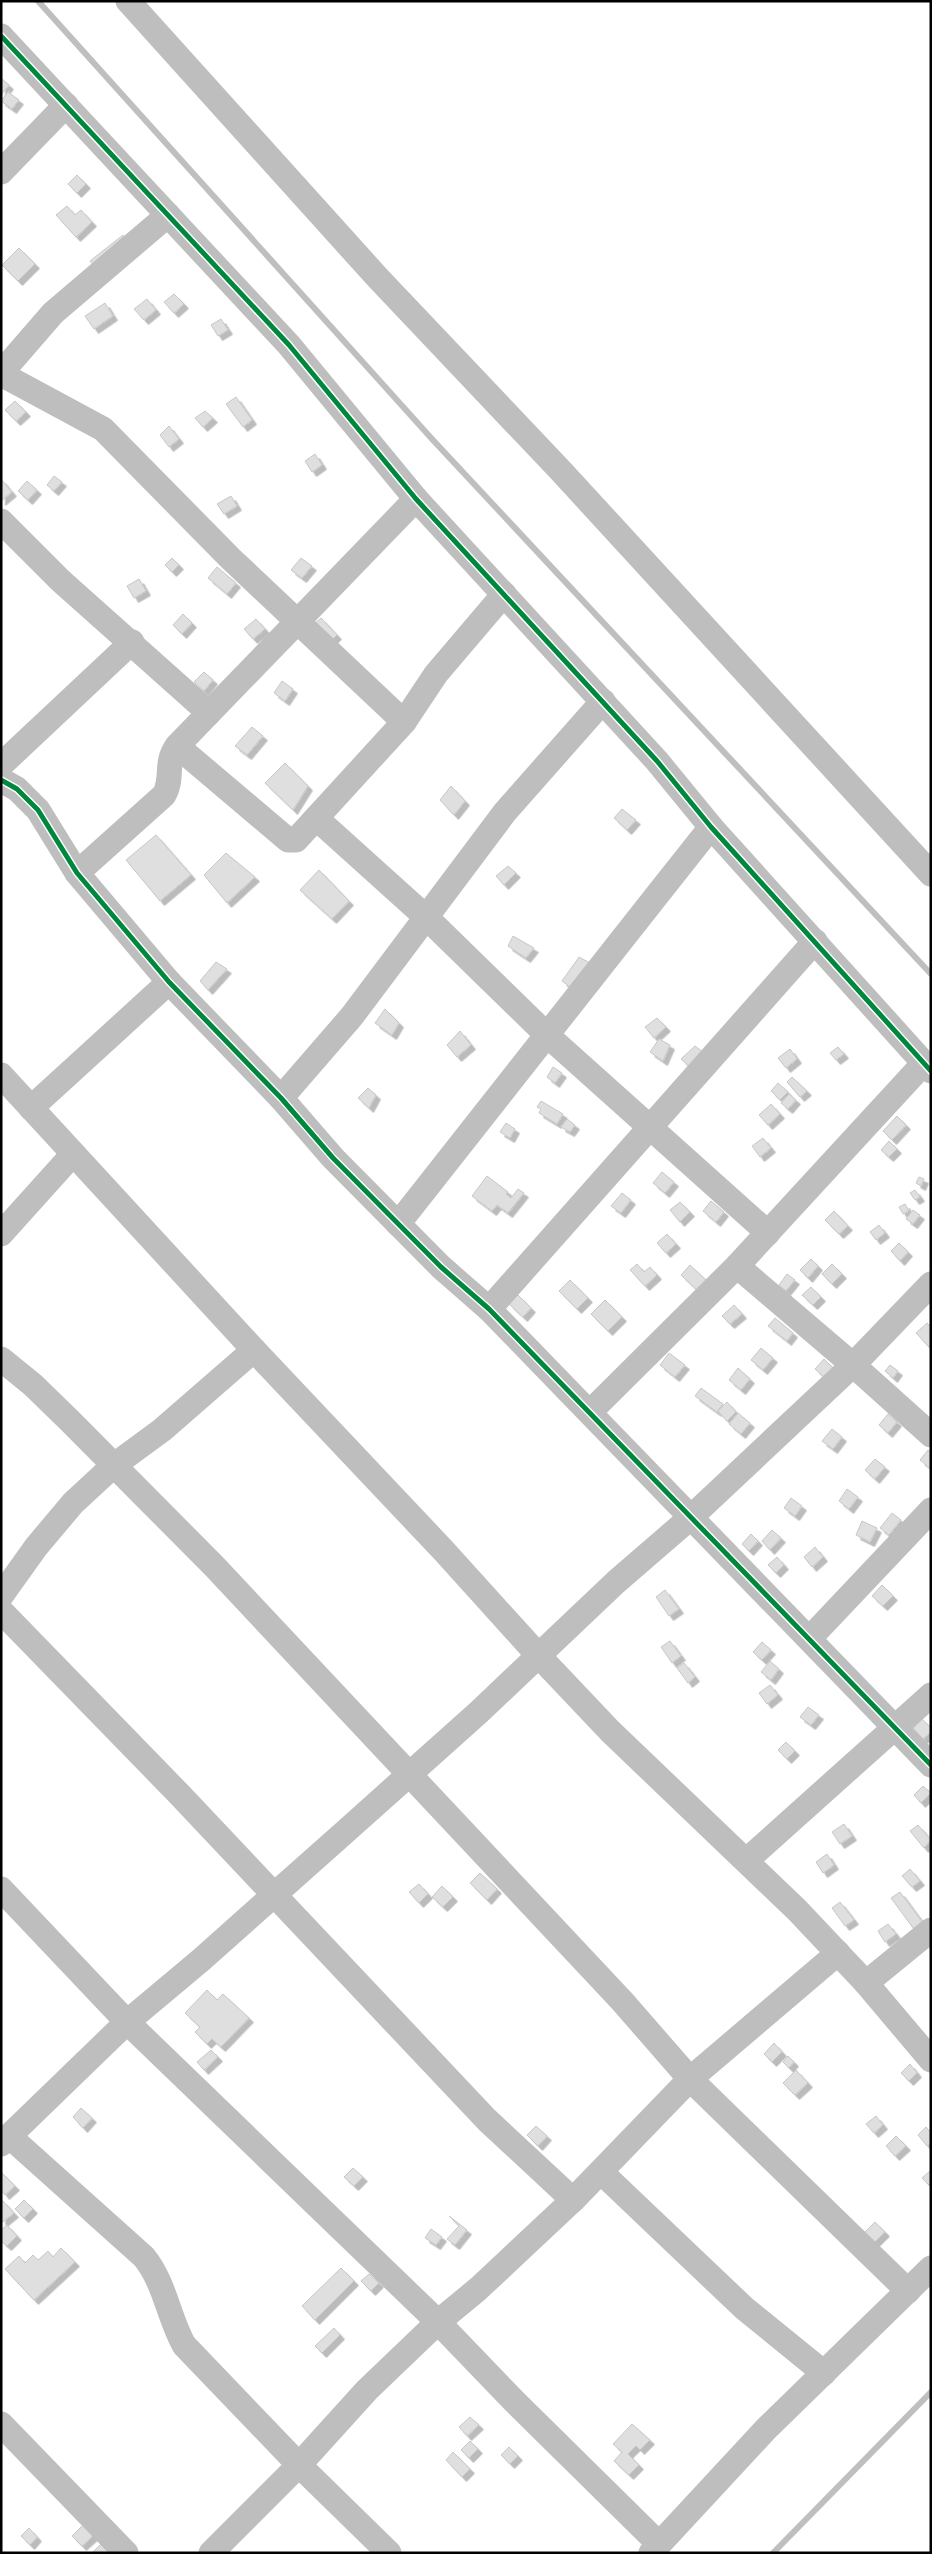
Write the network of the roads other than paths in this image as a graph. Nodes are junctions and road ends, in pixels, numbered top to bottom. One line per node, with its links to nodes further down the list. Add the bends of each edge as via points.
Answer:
1 (128, 1): 21 (street, via 377,278 561,471)
2 (1, 36): 3 (street)
3 (66, 105): 4 (street); 5 (street)
4 (1, 172)
5 (168, 215): 6 (street, via 53,313); 7 (street, via 289,345)
6 (1, 373): 10 (street, via 103,429)
7 (416, 499): 9 (street); 10 (street)
8 (1, 521): 11 (street, via 61,581)
9 (504, 594): 12 (street); 14 (street, via 436,674)
10 (296, 621): 13 (street); 14 (street)
11 (132, 642): 13 (street); 16 (street)
12 (603, 701): 19 (street); 22 (street, via 506,812)
13 (209, 712): 15 (street)
14 (404, 722): 18 (street)
15 (177, 746): 18 (street, via 288,840 296,840); 20 (street, via 169,761 169,788 164,795)
16 (1, 765)
17 (1, 780): 20 (street, via 17,789 38,810)
18 (316, 818): 22 (street)
19 (711, 827): 23 (street); 25 (street, via 595,971)
20 (77, 873): 24 (street)
21 (931, 874)
22 (427, 918): 25 (street); 28 (street, via 352,1016)
23 (815, 941): 26 (street); 30 (street)
24 (169, 982): 28 (street); 29 (street)
25 (548, 1036): 30 (street); 32 (street)
26 (927, 1067): 33 (street)
27 (1, 1075): 29 (street)
28 (281, 1098): 32 (street, via 333,1158)
29 (31, 1108): 31 (street)
30 (650, 1128): 33 (street); 37 (street)
31 (73, 1154): 34 (street); 38 (street)
32 (398, 1224): 37 (street)
33 (768, 1233): 35 (street)
34 (1, 1234)
35 (737, 1266): 40 (street); 41 (street)
36 (931, 1284): 40 (street)
37 (489, 1309): 41 (street)
38 (254, 1350): 43 (street, via 162,1430); 49 (street, via 444,1550)
39 (1, 1359): 43 (street, via 33,1385)
40 (853, 1365): 42 (street); 45 (street)
41 (590, 1412): 45 (street)
42 (931, 1435)
43 (113, 1466): 46 (street, via 73,1503); 53 (street, via 214,1566)
44 (931, 1510): 48 (street)
45 (690, 1518): 48 (street); 49 (street)
46 (3, 1588)
47 (1, 1611): 56 (street)
48 (810, 1638): 51 (street)
49 (538, 1655): 53 (street); 54 (street, via 610,1731)
50 (931, 1695): 51 (street)
51 (894, 1727): 52 (street); 54 (street)
52 (931, 1765)
53 (408, 1774): 56 (street); 62 (street, via 622,2000)
54 (746, 1860): 58 (street)
55 (1, 1889): 60 (street)
56 (274, 1895): 60 (street); 65 (street, via 487,2120)
57 (931, 1930): 59 (street)
58 (838, 1953): 59 (street); 62 (street)
59 (866, 1983): 61 (street)
60 (127, 2022): 63 (street); 68 (street)
61 (931, 2060)
62 (690, 2079): 64 (street); 67 (street)
63 (5, 2140): 71 (street, via 144,2257 159,2280 184,2345)
64 (601, 2172): 65 (street); 69 (street, via 744,2308)
65 (573, 2200): 68 (street)
66 (931, 2268): 67 (street)
67 (908, 2291): 69 (street)
68 (438, 2322): 71 (street, via 367,2390); 72 (street)
69 (824, 2373): 72 (street, via 766,2429)
70 (1, 2424): 73 (street)
71 (299, 2465): 74 (street); 75 (street)
72 (655, 2548)
73 (126, 2553)
74 (211, 2553)
75 (389, 2553)

